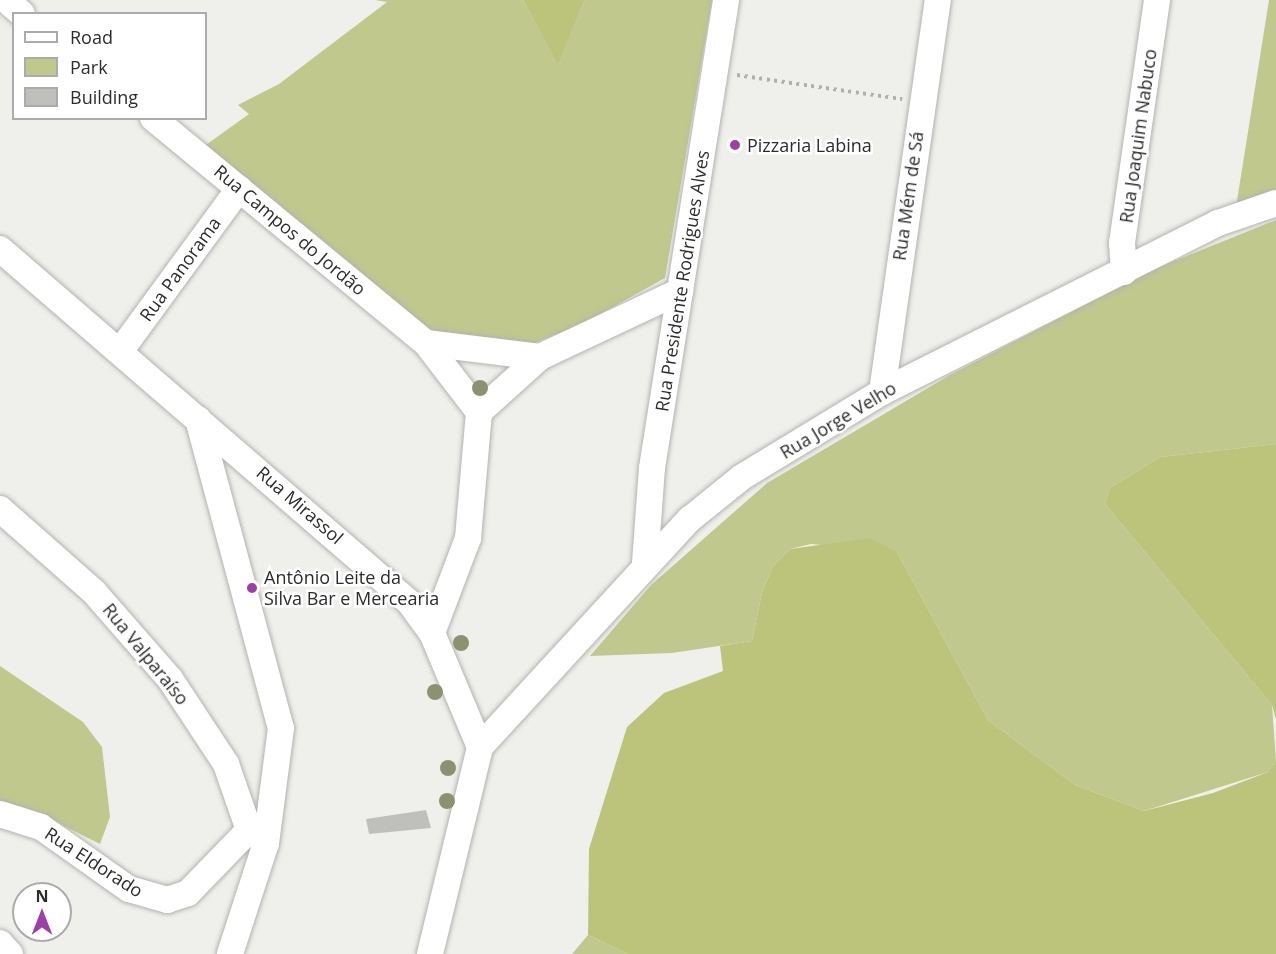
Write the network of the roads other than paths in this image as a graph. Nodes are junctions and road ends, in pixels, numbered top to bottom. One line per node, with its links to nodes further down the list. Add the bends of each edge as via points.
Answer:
1 (6, 0): 5 (street)
2 (726, 0): 11 (street, Rua Presidente Rodrigues Alves)
3 (938, 0): 15 (street, Rua Mém de Sá)
4 (1157, 0): 10 (street, Rua Joaquim Nabuco, via 1122,243)
5 (20, 12)
6 (155, 120): 7 (street, Rua Campos do Jordão)
7 (239, 189): 12 (street, Rua Campos do Jordão); 13 (street, Rua Panorama)
8 (1276, 203): 10 (street, Rua Jorge Velho, via 1218,223)
9 (0, 249): 13 (street, Rua Mirassol)
10 (1124, 272): 15 (street, Rua Jorge Velho)
11 (680, 291): 14 (street); 19 (street, Rua Presidente Rodrigues Alves, via 652,468)
12 (426, 343): 14 (street); 16 (street, Rua Campos do Jordão)
13 (121, 350): 17 (street, Rua Mirassol)
14 (540, 357): 16 (street)
15 (882, 392): 19 (street, Rua Jorge Velho, via 742,477)
16 (479, 412): 20 (street, via 468,538)
17 (198, 419): 20 (street, Rua Mirassol, via 385,580); 23 (street, via 281,728)
18 (0, 509): 23 (street, Rua Valparaíso, via 94,592 170,679 226,764)
19 (645, 563): 21 (street, Rua Jorge Velho)
20 (432, 633): 21 (street, Rua Mirassol)
21 (480, 747): 27 (street)
22 (0, 813): 23 (street, Rua Eldorado, via 41,827 129,889 167,900 188,893)
23 (258, 836): 26 (street)
24 (0, 943): 25 (street)
25 (10, 954)
26 (230, 954)
27 (430, 954)

